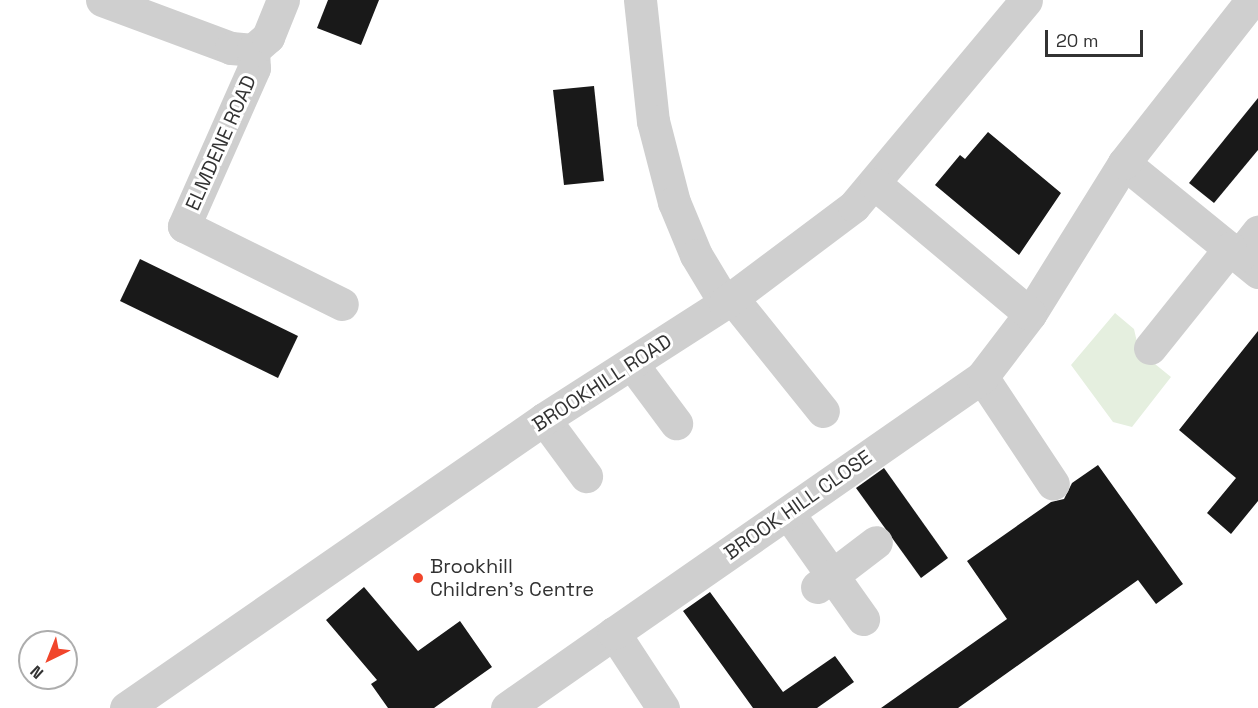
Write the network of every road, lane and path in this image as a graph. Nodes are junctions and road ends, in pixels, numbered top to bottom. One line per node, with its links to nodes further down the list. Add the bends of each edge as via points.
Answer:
1 (102, 0): 6 (street, via 231,48)
2 (283, 0): 6 (street, ELMDENE ROAD, via 268,37)
3 (640, 0): 10 (street, via 653,121 674,202 696,255)
4 (1026, 0): 8 (street, BROOKHILL ROAD)
5 (1252, 0): 7 (street, BROOK HILL CLOSE)
6 (253, 50): 11 (street, ELMDENE ROAD, via 254,68 183,226)
7 (1124, 163): 9 (street); 12 (street, BROOK HILL CLOSE)
8 (876, 185): 10 (street, BROOKHILL ROAD); 12 (street)
9 (1246, 252): 13 (street)
10 (729, 301): 14 (street, BROOKHILL ROAD); 16 (street)
11 (342, 304)
12 (1030, 314): 15 (street, BROOK HILL CLOSE)
13 (1150, 348)
14 (632, 364): 17 (street, BROOKHILL ROAD); 18 (street)
15 (982, 377): 20 (street); 21 (street, BROOK HILL CLOSE)
16 (823, 411)
17 (544, 418): 19 (street); 26 (street, BROOKHILL ROAD)
18 (676, 423)
19 (586, 476)
20 (1053, 484)
21 (788, 513): 23 (street); 25 (street, BROOK HILL CLOSE)
22 (876, 542): 23 (street)
23 (824, 580): 24 (street)
24 (863, 619)
25 (614, 633): 27 (street, BROOK HILL CLOSE); 28 (street)
26 (126, 708)
27 (507, 708)
28 (663, 708)

